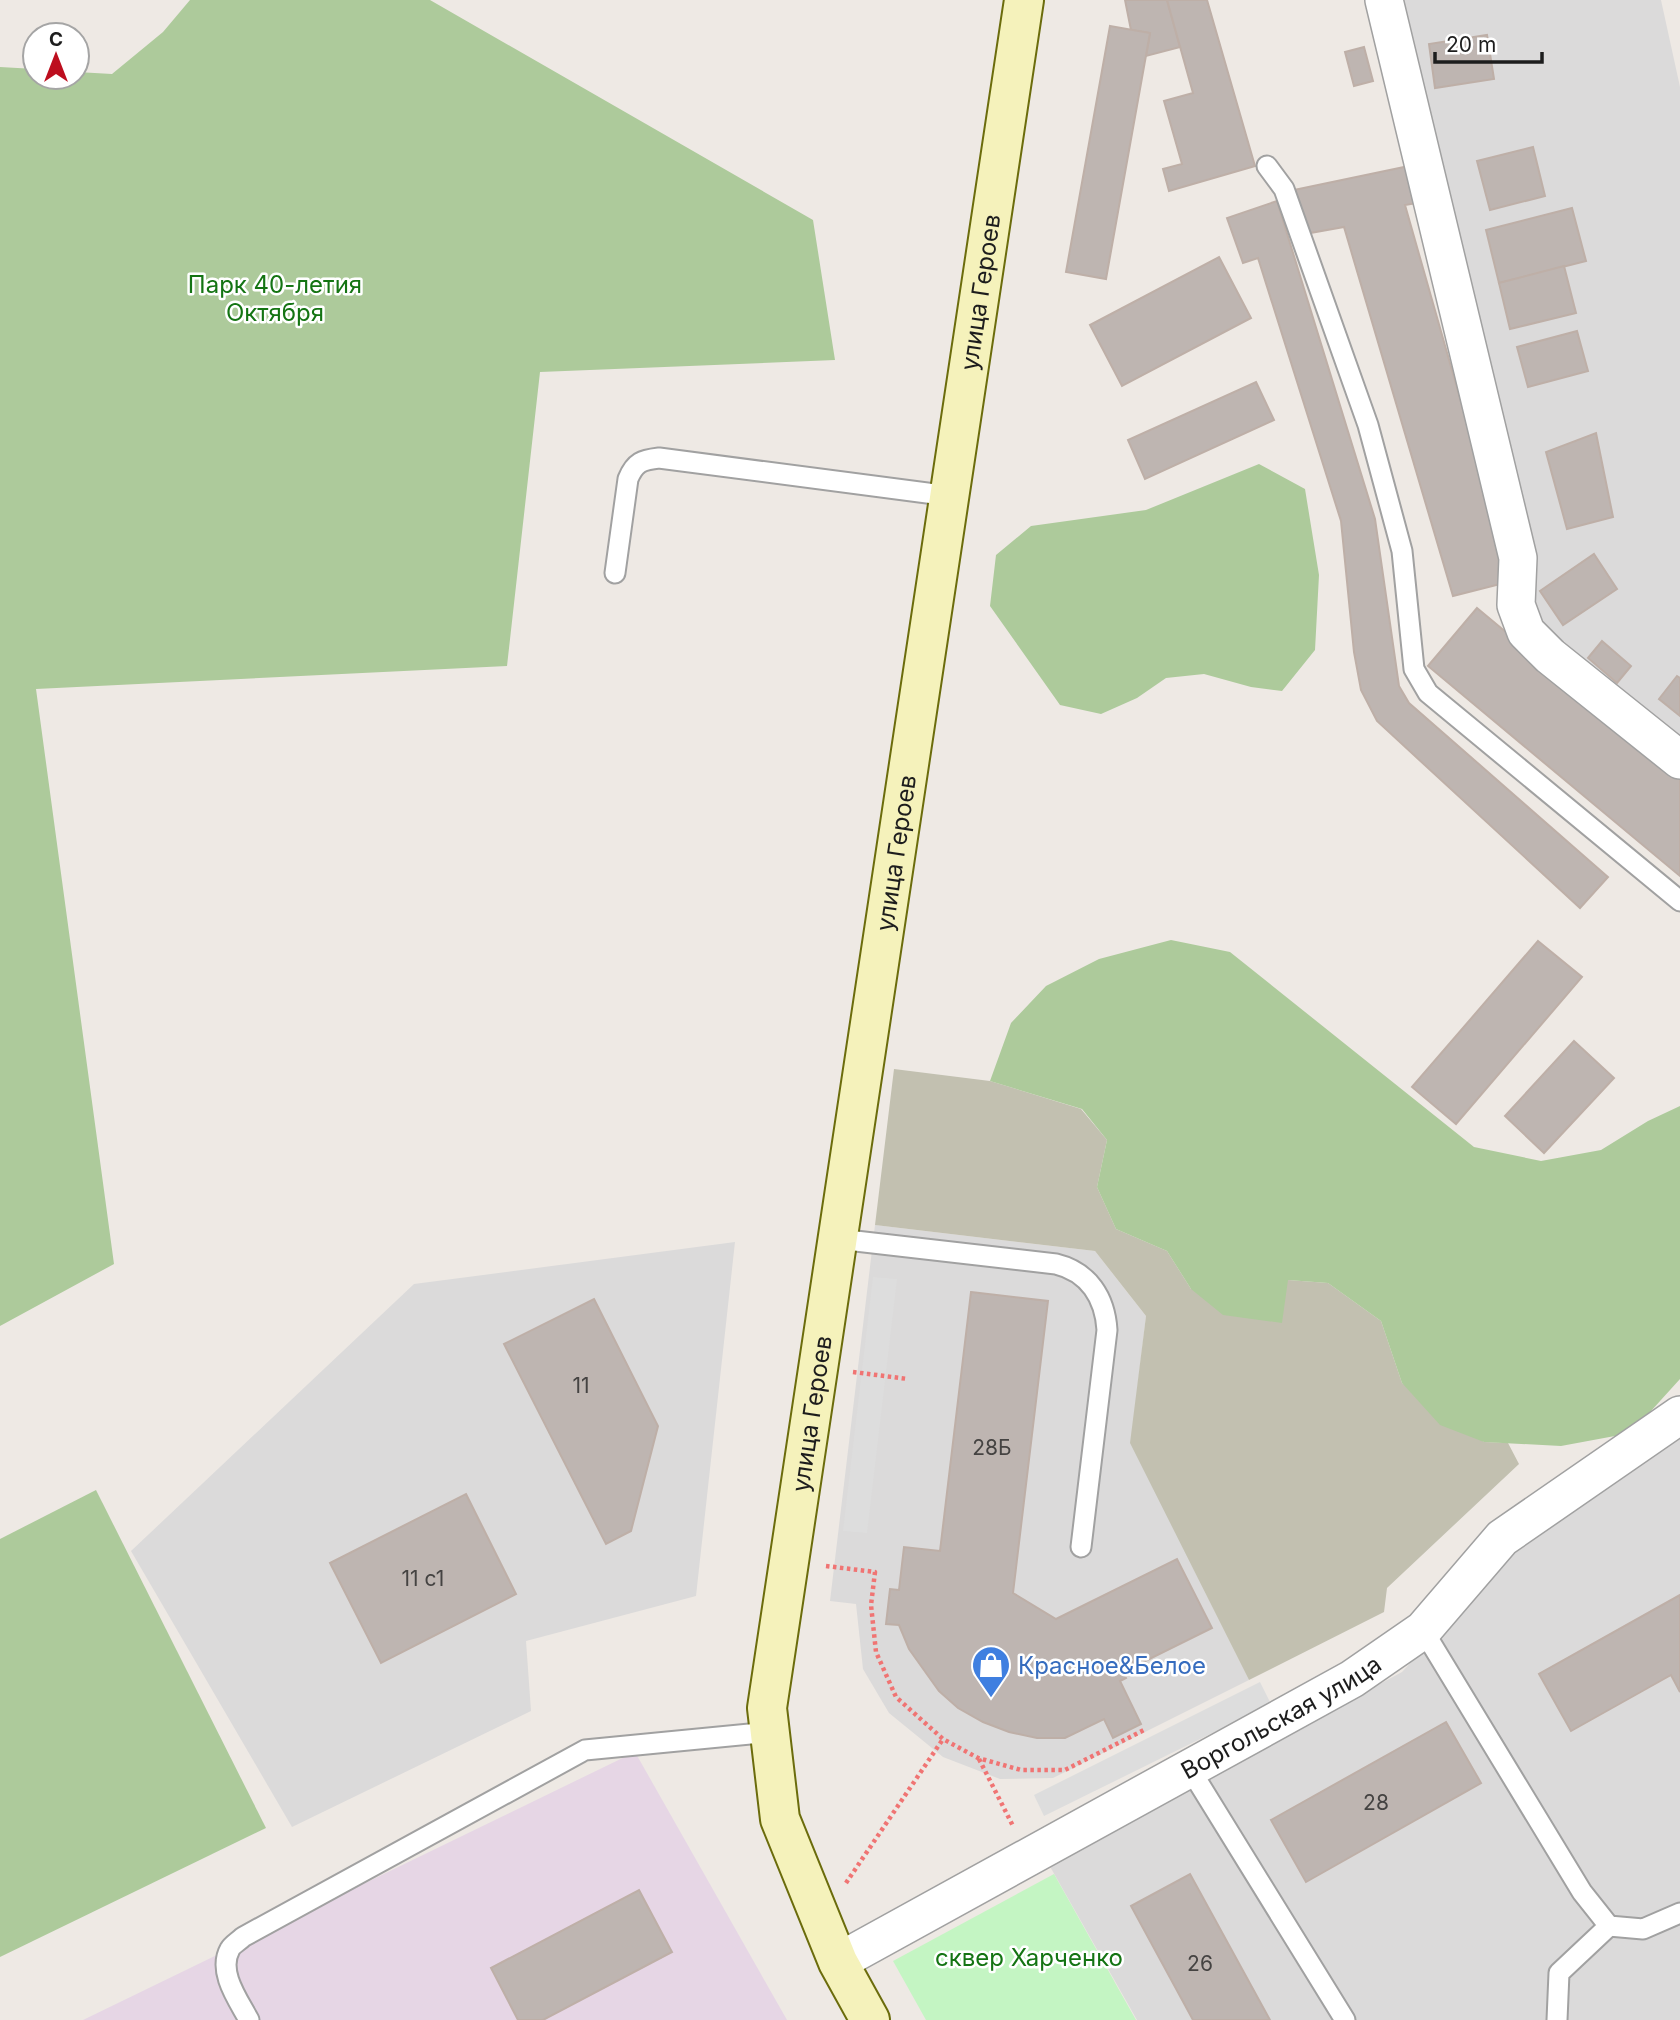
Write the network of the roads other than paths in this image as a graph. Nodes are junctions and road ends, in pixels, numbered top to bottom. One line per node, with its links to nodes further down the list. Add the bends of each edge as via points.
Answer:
1 (1024, 0): 4 (street, улица Героев)
2 (1384, 0): 6 (street, via 1518,558 1516,605 1526,632)
3 (1267, 166): 7 (lane, via 1284,189 1368,425 1402,551 1414,670 1428,693)
4 (950, 496): 5 (lane, via 659,458 642,460 633,466 628,479); 8 (street, улица Героев)
5 (615, 573)
6 (1680, 760)
7 (1680, 901)
8 (838, 1239): 10 (lane, via 1056,1264 1081,1274 1091,1285 1104,1304 1107,1330); 12 (street, улица Героев)
9 (1680, 1415): 11 (street, Воргольская улица, via 1502,1538)
10 (1081, 1547)
11 (1423, 1630): 13 (street, Воргольская улица, via 1352,1679); 15 (lane, via 1582,1892)
12 (769, 1720): 16 (street, улица Героев, via 780,1819); 17 (lane, via 585,1750 243,1937 229,1949 226,1967 230,1986)
13 (1190, 1769): 16 (street, Воргольская улица); 19 (lane)
14 (1680, 1913): 15 (lane, via 1643,1929)
15 (1609, 1926): 20 (lane, via 1559,1973)
16 (838, 1962): 18 (street, улица Героев)
17 (249, 2020)
18 (870, 2020)
19 (1345, 2020)
20 (1557, 2020)

